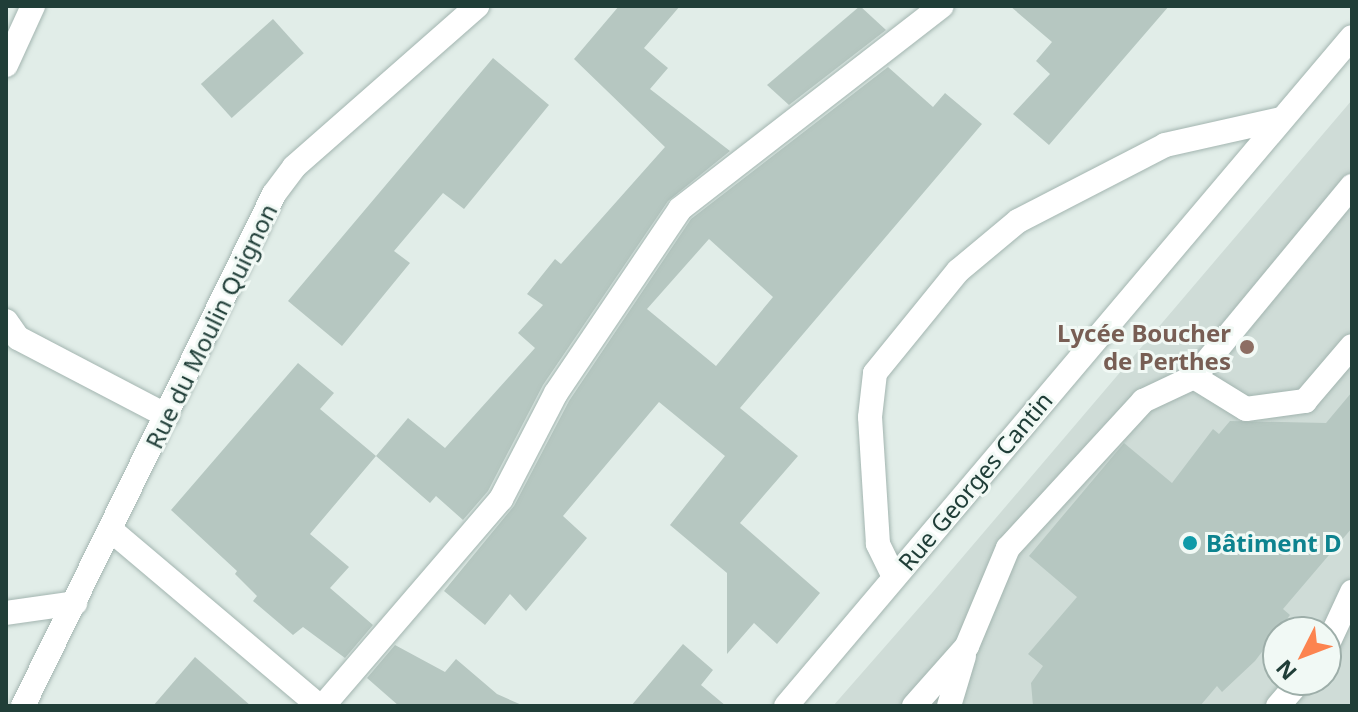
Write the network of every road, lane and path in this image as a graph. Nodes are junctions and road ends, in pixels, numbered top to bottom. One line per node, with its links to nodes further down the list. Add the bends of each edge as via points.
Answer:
1 (33, 6): 5 (street)
2 (477, 6): 11 (street, Rue du Moulin Quignon, via 294,167 255,230)
3 (942, 6): 20 (street, via 680,209 556,393 501,499)
4 (1352, 37): 6 (street, Rue Georges Cantin)
5 (6, 65)
6 (1281, 119): 13 (street, Rue Georges Cantin); 13 (street, via 1165,145 1018,221 958,271 875,373 870,417 878,544)
7 (1352, 186): 10 (street)
8 (6, 321): 11 (street, via 18,338)
9 (1352, 346): 10 (street, via 1305,401 1246,409)
10 (1194, 377): 18 (street, via 1143,401 1008,548)
11 (167, 416): 12 (street, Rue du Moulin Quignon)
12 (112, 531): 15 (street, Rue du Moulin Quignon); 20 (street)
13 (894, 577): 21 (street, Rue Georges Cantin)
14 (1352, 592): 17 (street)
15 (75, 603): 16 (street); 19 (street, Rue du Moulin Quignon)
16 (6, 613)
17 (1341, 616)
18 (967, 646): 22 (street); 23 (street)
19 (23, 706)
20 (321, 706)
21 (786, 706)
22 (914, 706)
23 (949, 706)

